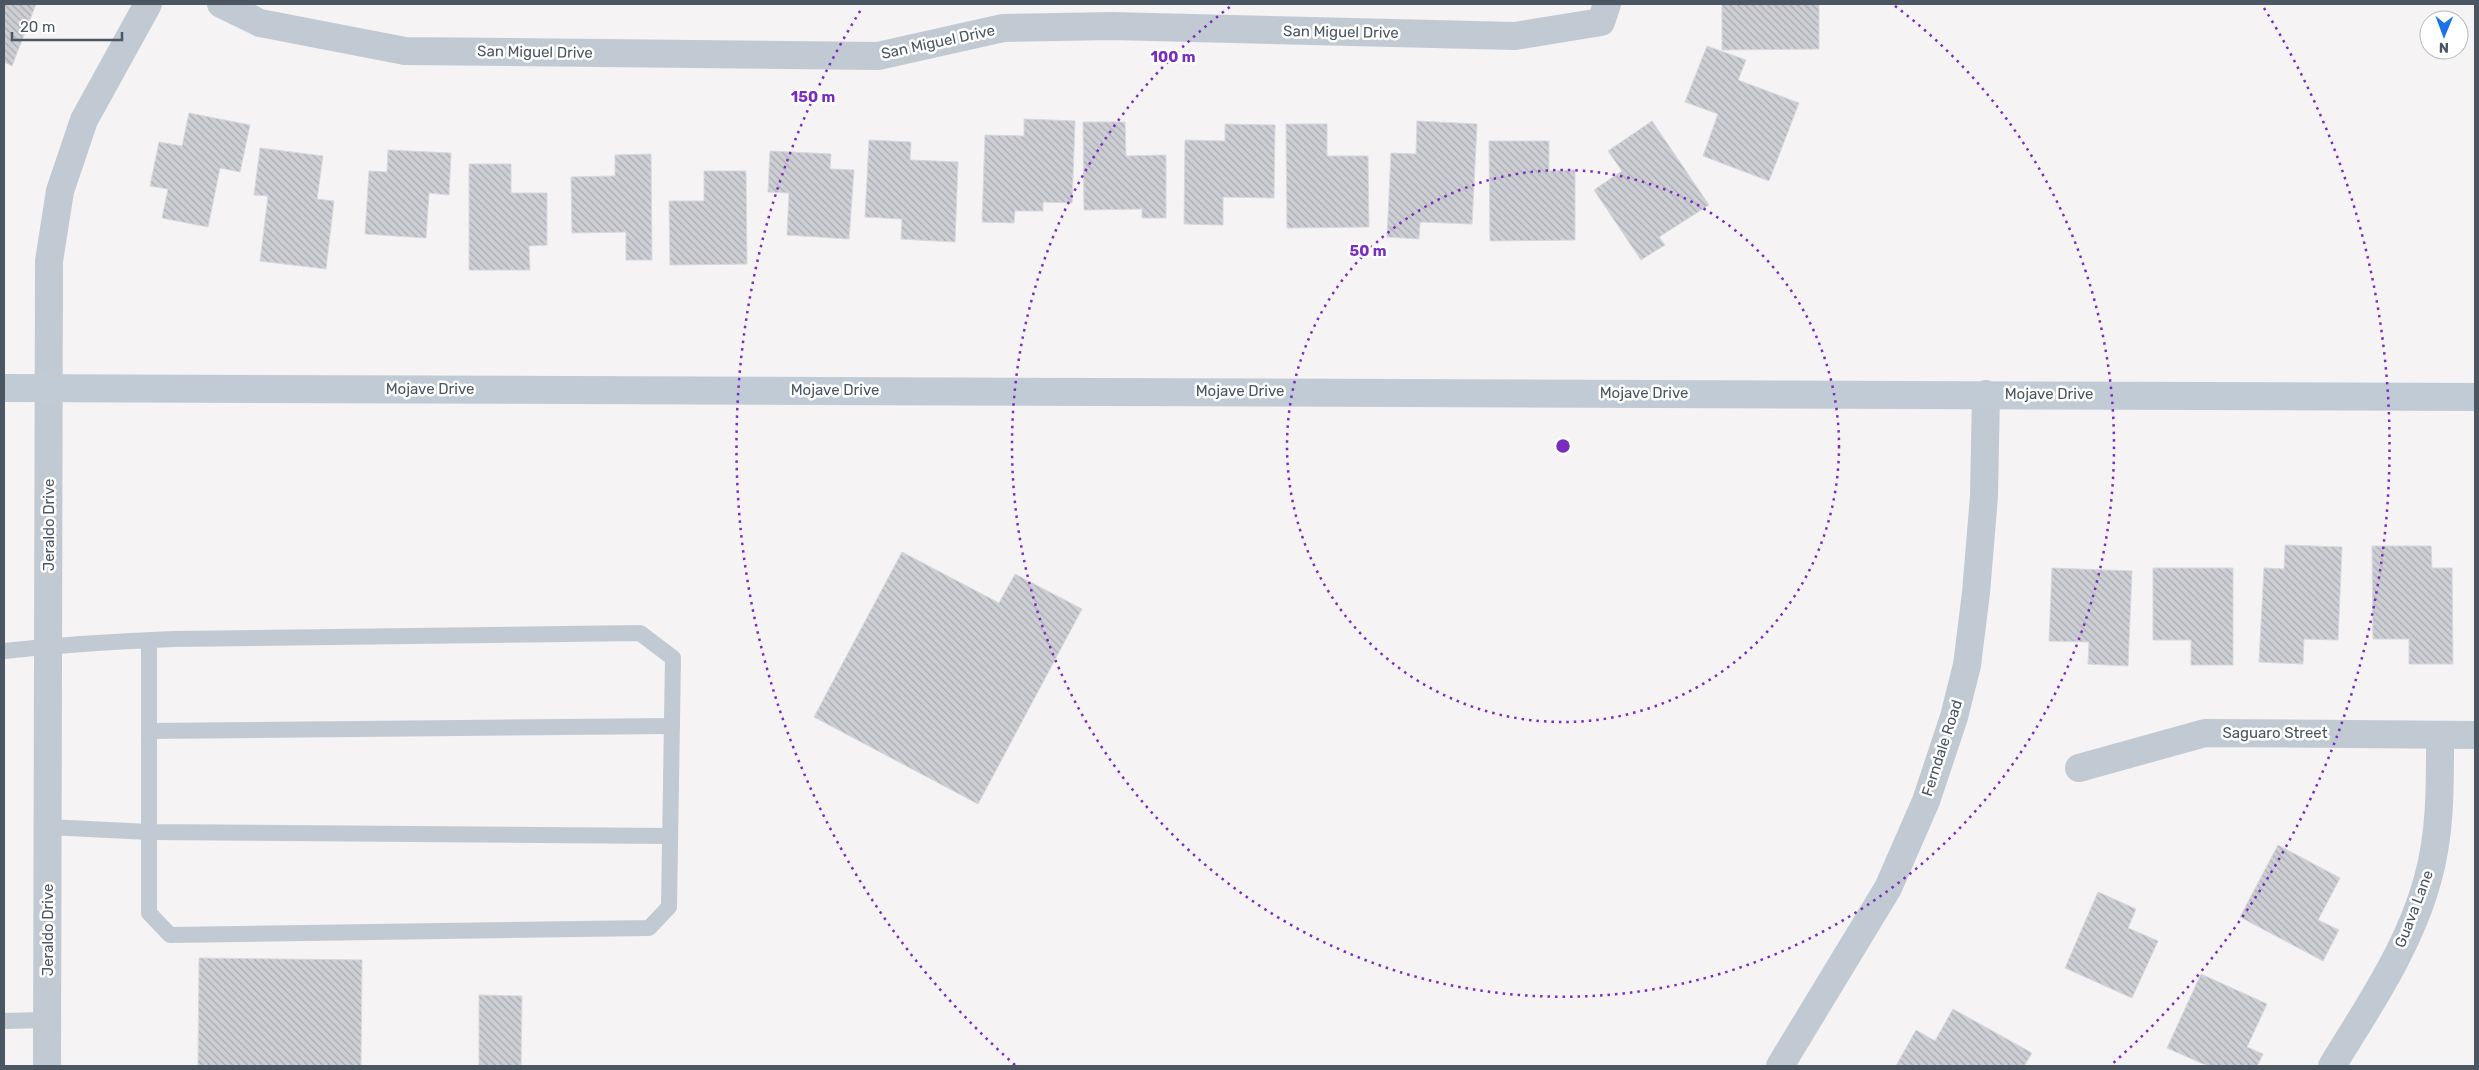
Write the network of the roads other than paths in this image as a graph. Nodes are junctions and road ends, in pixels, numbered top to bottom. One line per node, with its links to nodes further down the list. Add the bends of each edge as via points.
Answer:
1 (148, 4): 6 (street, Jeraldo Drive, via 84,120 60,191 49,261)
2 (221, 4): 4 (street, San Miguel Drive, via 260,23 405,51 878,56 1003,28)
3 (1604, 13): 4 (street, San Miguel Drive, via 1515,36)
4 (1112, 15)
5 (4, 388): 6 (main road, Mojave Drive)
6 (47, 388): 7 (main road, Mojave Drive); 10 (street, Jeraldo Drive)
7 (1986, 394): 8 (main road, Mojave Drive); 23 (street, Ferndale Road, via 1984,496 1976,593 1967,665 1954,717 1926,801 1888,888)
8 (2475, 396)
9 (149, 640): 10 (lane); 12 (lane, via 640,634 673,658); 13 (lane)
10 (49, 646): 11 (lane); 17 (street, Jeraldo Drive)
11 (4, 651)
12 (672, 726): 13 (lane); 19 (lane)
13 (149, 731): 18 (lane)
14 (2440, 735): 15 (street, Saguaro Street); 16 (street, Saguaro Street, via 2205,733); 24 (street, Guava Lane, via 2436,831 2428,878 2406,936)
15 (2475, 735)
16 (2079, 768)
17 (48, 827): 18 (lane); 20 (street, Jeraldo Drive)
18 (149, 832): 19 (lane); 19 (lane, via 149,914 170,935 649,928 669,907)
19 (670, 836)
20 (47, 1020): 21 (lane); 22 (street, Jeraldo Drive)
21 (4, 1021)
22 (47, 1066)
23 (1780, 1066)
24 (2332, 1066)

